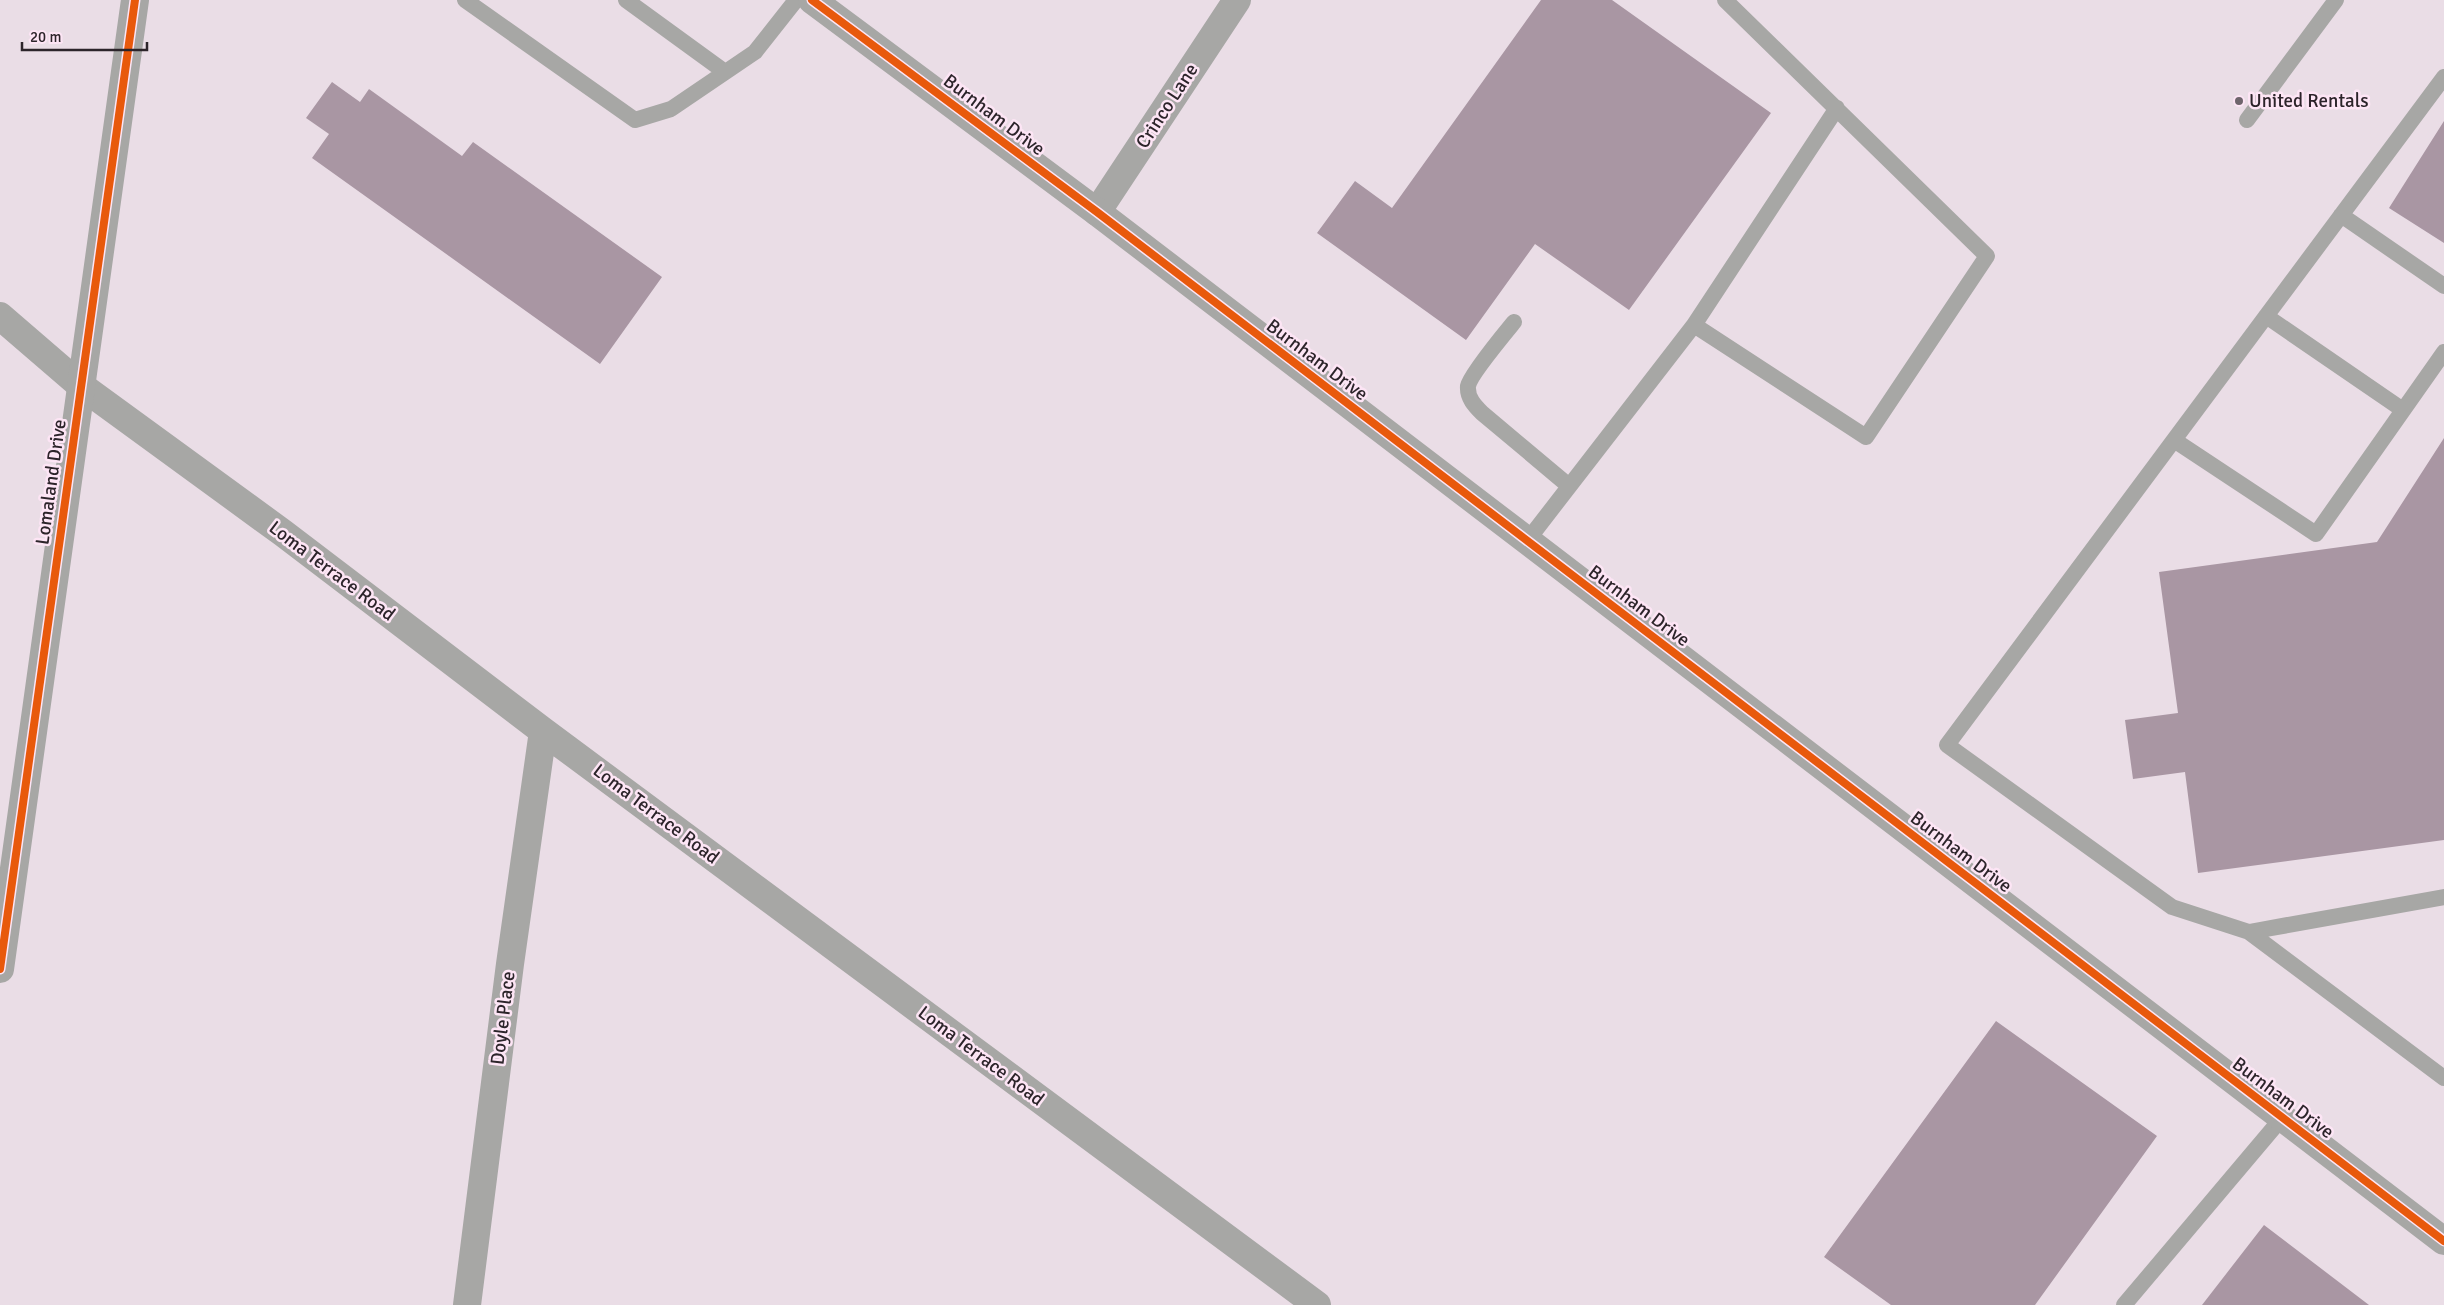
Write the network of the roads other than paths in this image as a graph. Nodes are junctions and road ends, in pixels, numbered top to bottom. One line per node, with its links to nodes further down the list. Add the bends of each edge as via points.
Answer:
1 (135, 0): 21 (street, Lomaland Drive)
2 (465, 0): 9 (lane, via 635,120 671,109)
3 (626, 0): 9 (lane)
4 (796, 0): 9 (lane, via 755,52)
5 (812, 0): 13 (street, Burnham Drive)
6 (1237, 0): 13 (street, Crinco Lane)
7 (1725, 0): 11 (lane)
8 (2336, 0): 12 (lane)
9 (725, 72)
10 (2444, 76): 14 (lane)
11 (1837, 108): 19 (lane); 19 (lane, via 1987,256 1866,437)
12 (2247, 120)
13 (1097, 212): 25 (street, Burnham Drive)
14 (2341, 215): 15 (lane); 17 (lane)
15 (2444, 286)
16 (0, 316): 21 (street, Loma Terrace Road)
17 (2266, 316): 22 (lane); 23 (lane)
18 (1514, 322): 24 (lane, via 1468,385 1472,403)
19 (1694, 325): 24 (lane)
20 (2444, 352): 22 (lane)
21 (80, 385): 26 (street, Loma Terrace Road, via 283,533); 29 (street, Lomaland Drive)
22 (2403, 410): 23 (lane, via 2316,534)
23 (2174, 440): 28 (lane, via 1947,745 2172,907)
24 (1569, 486): 25 (lane)
25 (1527, 541): 31 (street, Burnham Drive)
26 (543, 731): 33 (street, Doyle Place); 34 (street, Loma Terrace Road)
27 (2444, 897): 28 (lane)
28 (2249, 932): 30 (lane)
29 (0, 969)
30 (2444, 1078)
31 (2282, 1118): 32 (street, Burnham Drive); 35 (lane)
32 (2444, 1242)
33 (467, 1305)
34 (1317, 1305)
35 (2124, 1305)

